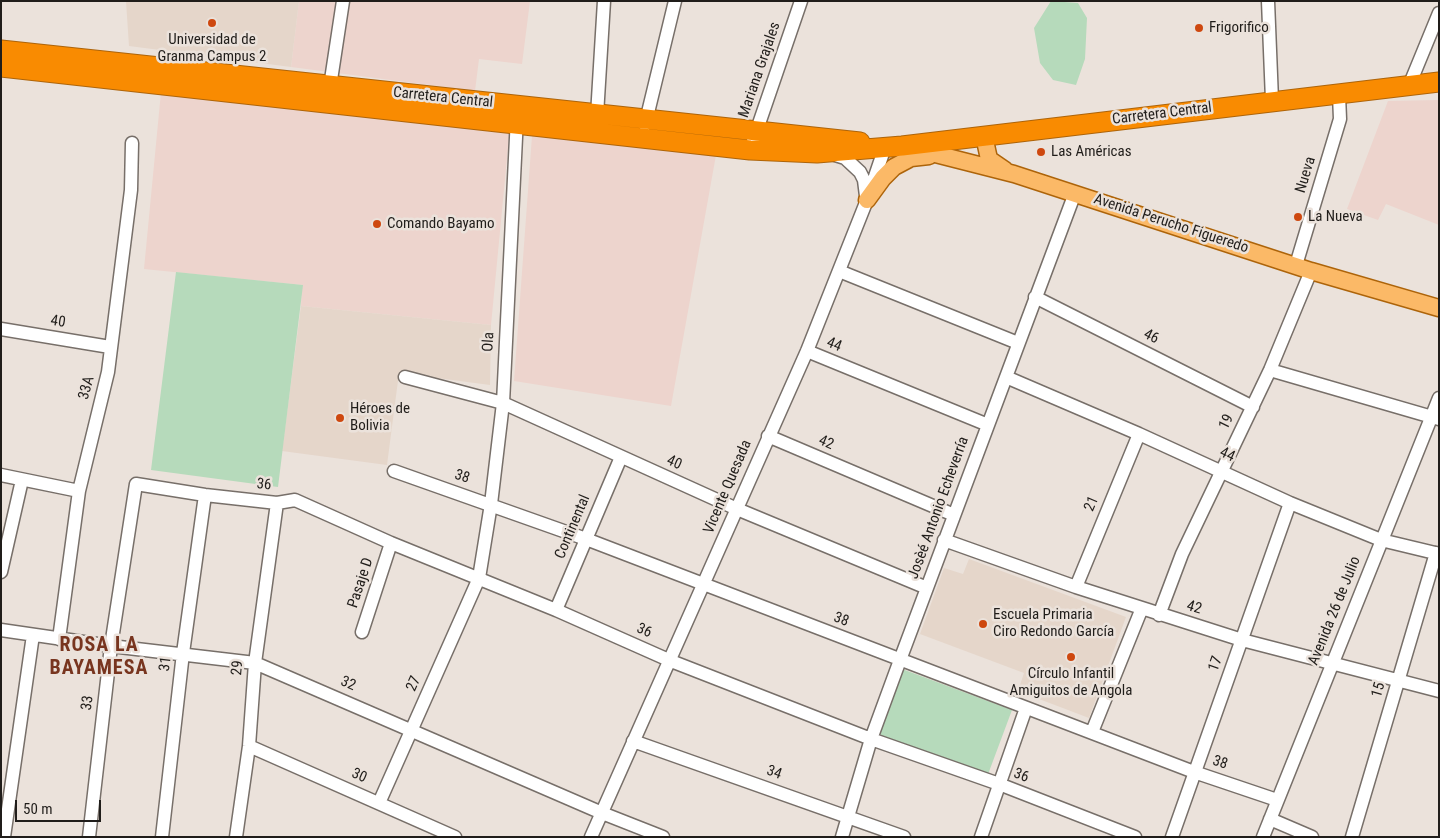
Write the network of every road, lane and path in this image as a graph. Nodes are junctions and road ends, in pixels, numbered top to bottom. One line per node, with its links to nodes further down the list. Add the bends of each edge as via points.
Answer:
1 (343, 1): 11 (street)
2 (604, 1): 15 (street)
3 (674, 1): 16 (street)
4 (801, 1): 18 (street, Mariana Grajales)
5 (1268, 1): 13 (street)
6 (1439, 13): 10 (street)
7 (1, 50): 11 (highway, Carretera Central, via 145,64)
8 (1, 67): 11 (highway, Carretera Central)
9 (1439, 82): 10 (highway, Carretera Central)
10 (1409, 86): 12 (highway, Carretera Central)
11 (329, 94): 14 (highway, Carretera Central)
12 (1339, 94): 13 (highway, Carretera Central); 27 (street, Nueva, via 1340,119)
13 (1272, 100): 17 (highway, Carretera Central)
14 (517, 115): 15 (highway, Carretera Central); 16 (highway, Carretera Central); 39 (street, Ola)
15 (597, 115): 16 (highway, Carretera Central)
16 (645, 129): 18 (highway, Carretera Central)
17 (977, 137): 20 (highway, Carretera Central); 23 (main road, via 967,150); 24 (main road, via 997,166)
18 (752, 141): 20 (highway, Carretera Central, via 834,138); 21 (highway, Carretera Central)
19 (132, 143): 33 (street, 33A, via 131,190)
20 (894, 146): 21 (highway, Carretera Central); 22 (main road, Avenida Perucho Figueredo); 26 (street, Vicente Quesada)
21 (817, 153): 26 (street, via 834,154 854,165 864,180)
22 (951, 158): 23 (main road, Avenida Perucho Figueredo); 26 (main road, via 911,158 888,172)
23 (977, 165): 24 (main road, Avenida Perucho Figueredo)
24 (1014, 174): 25 (main road, Avenida Perucho Figueredo)
25 (1075, 193): 27 (main road, Avenida Perucho Figueredo); 29 (street, Josèé Antonio Echeverría)
26 (867, 200): 28 (street, Vicente Quesada)
27 (1304, 268): 30 (main road, Avenida Perucho Figueredo); 35 (street, 19)
28 (839, 271): 32 (street); 34 (street, Vicente Quesada)
29 (1035, 297): 32 (street, Josèé Antonio Echeverría); 40 (street, 46)
30 (1439, 308)
31 (1, 329): 33 (street, 40)
32 (1018, 343): 37 (street, Josèé Antonio Echeverría)
33 (110, 347): 51 (street, 33A, via 108,372)
34 (807, 351): 42 (street, 44); 44 (street, Vicente Quesada)
35 (1270, 370): 40 (street, 19); 41 (street)
36 (404, 377): 39 (street, 40)
37 (1006, 377): 42 (street, Josèé Antonio Echeverría); 43 (street, 44)
38 (1439, 398): 41 (street, Avenida 26 de Julio)
39 (503, 403): 45 (street, 40); 55 (street, Ola)
40 (1253, 407): 47 (street, 19)
41 (1435, 418): 60 (street, Avenida 26 de Julio)
42 (988, 425): 57 (street, Josèé Antonio Echeverría)
43 (1139, 434): 47 (street, 44); 66 (street, 21)
44 (768, 436): 56 (street, Vicente Quesada); 57 (street, 42)
45 (621, 457): 56 (street, 40); 58 (street, Continental)
46 (394, 470): 55 (street, 38)
47 (1222, 470): 54 (street, 44); 70 (street, 19, via 1182,554)
48 (1, 475): 49 (street)
49 (22, 480): 51 (street); 63 (street)
50 (136, 484): 52 (street, 36); 76 (street, 33)
51 (79, 491): 74 (street, 33A)
52 (205, 495): 53 (street, 36); 77 (street, 31)
53 (277, 503): 61 (street, 36, via 295,500); 80 (street, 29)
54 (1290, 503): 60 (street, 44); 75 (street, 17)
55 (491, 504): 58 (street, 38); 64 (street, Ola)
56 (737, 509): 65 (street, Vicente Quesada); 67 (street, 40)
57 (954, 515): 59 (street, Josèé Antonio Echeverría)
58 (586, 539): 65 (street, 38); 69 (street, Continental)
59 (944, 540): 66 (street, 42); 67 (street, Josèé Antonio Echeverría)
60 (1381, 540): 62 (street, 44); 81 (street, Avenida 26 de Julio)
61 (391, 543): 64 (street, 36); 72 (street, Pasaje D)
62 (1438, 553): 82 (street, 15)
63 (1, 572)
64 (478, 578): 69 (street, 36); 85 (street, 27)
65 (704, 586): 78 (street, 38); 79 (street, Vicente Quesada)
66 (1076, 587): 68 (street, 42)
67 (927, 588): 78 (street, Josèé Antonio Echeverría)
68 (1142, 608): 70 (street, 42); 86 (street)
69 (556, 610): 79 (street, 36)
70 (1159, 614): 75 (street, 42)
71 (1, 630): 73 (street, 32)
72 (362, 632)
73 (33, 635): 74 (street, 32); 97 (street)
74 (59, 638): 76 (street, 32)
75 (1242, 640): 81 (street, 42); 90 (street, 17)
76 (111, 646): 77 (street, 32); 98 (street, 33)
77 (183, 653): 80 (street, 32); 99 (street, 31)
78 (900, 660): 84 (street, 38); 87 (street, Josèé Antonio Echeverría)
79 (671, 661): 87 (street, 36); 88 (street, Vicente Quesada)
80 (255, 663): 85 (street, 32); 89 (street, 29)
81 (1331, 663): 82 (street, 42); 92 (street, Avenida 26 de Julio)
82 (1399, 681): 83 (street, 42); 111 (street, 15)
83 (1439, 691)
84 (1026, 708): 86 (street, 38); 91 (street)
85 (412, 729): 93 (street, 27); 94 (street, 32)
86 (1092, 732): 90 (street, 38)
87 (871, 739): 91 (street, 36); 95 (street, Josèé Antonio Echeverría)
88 (632, 741): 94 (street, Vicente Quesada); 95 (street, 34)
89 (249, 746): 93 (street, 30); 100 (street, 29)
90 (1194, 772): 92 (street, 38); 108 (street, 17)
91 (999, 784): 106 (street); 107 (street, 36)
92 (1277, 800): 96 (street, Avenida 26 de Julio)
93 (379, 803): 101 (street, 30)
94 (602, 813): 102 (street, Vicente Quesada); 103 (street, 32)
95 (848, 817): 104 (street, Josèé Antonio Echeverría); 105 (street, 34)
96 (1270, 819): 109 (street, Avenida 26 de Julio); 110 (street)
97 (4, 837)
98 (90, 837)
99 (162, 837)
100 (236, 837)
101 (455, 837)
102 (591, 837)
103 (663, 837)
104 (842, 837)
105 (904, 837)
106 (981, 837)
107 (1135, 837)
108 (1172, 837)
109 (1263, 837)
110 (1312, 837)
111 (1352, 837)

